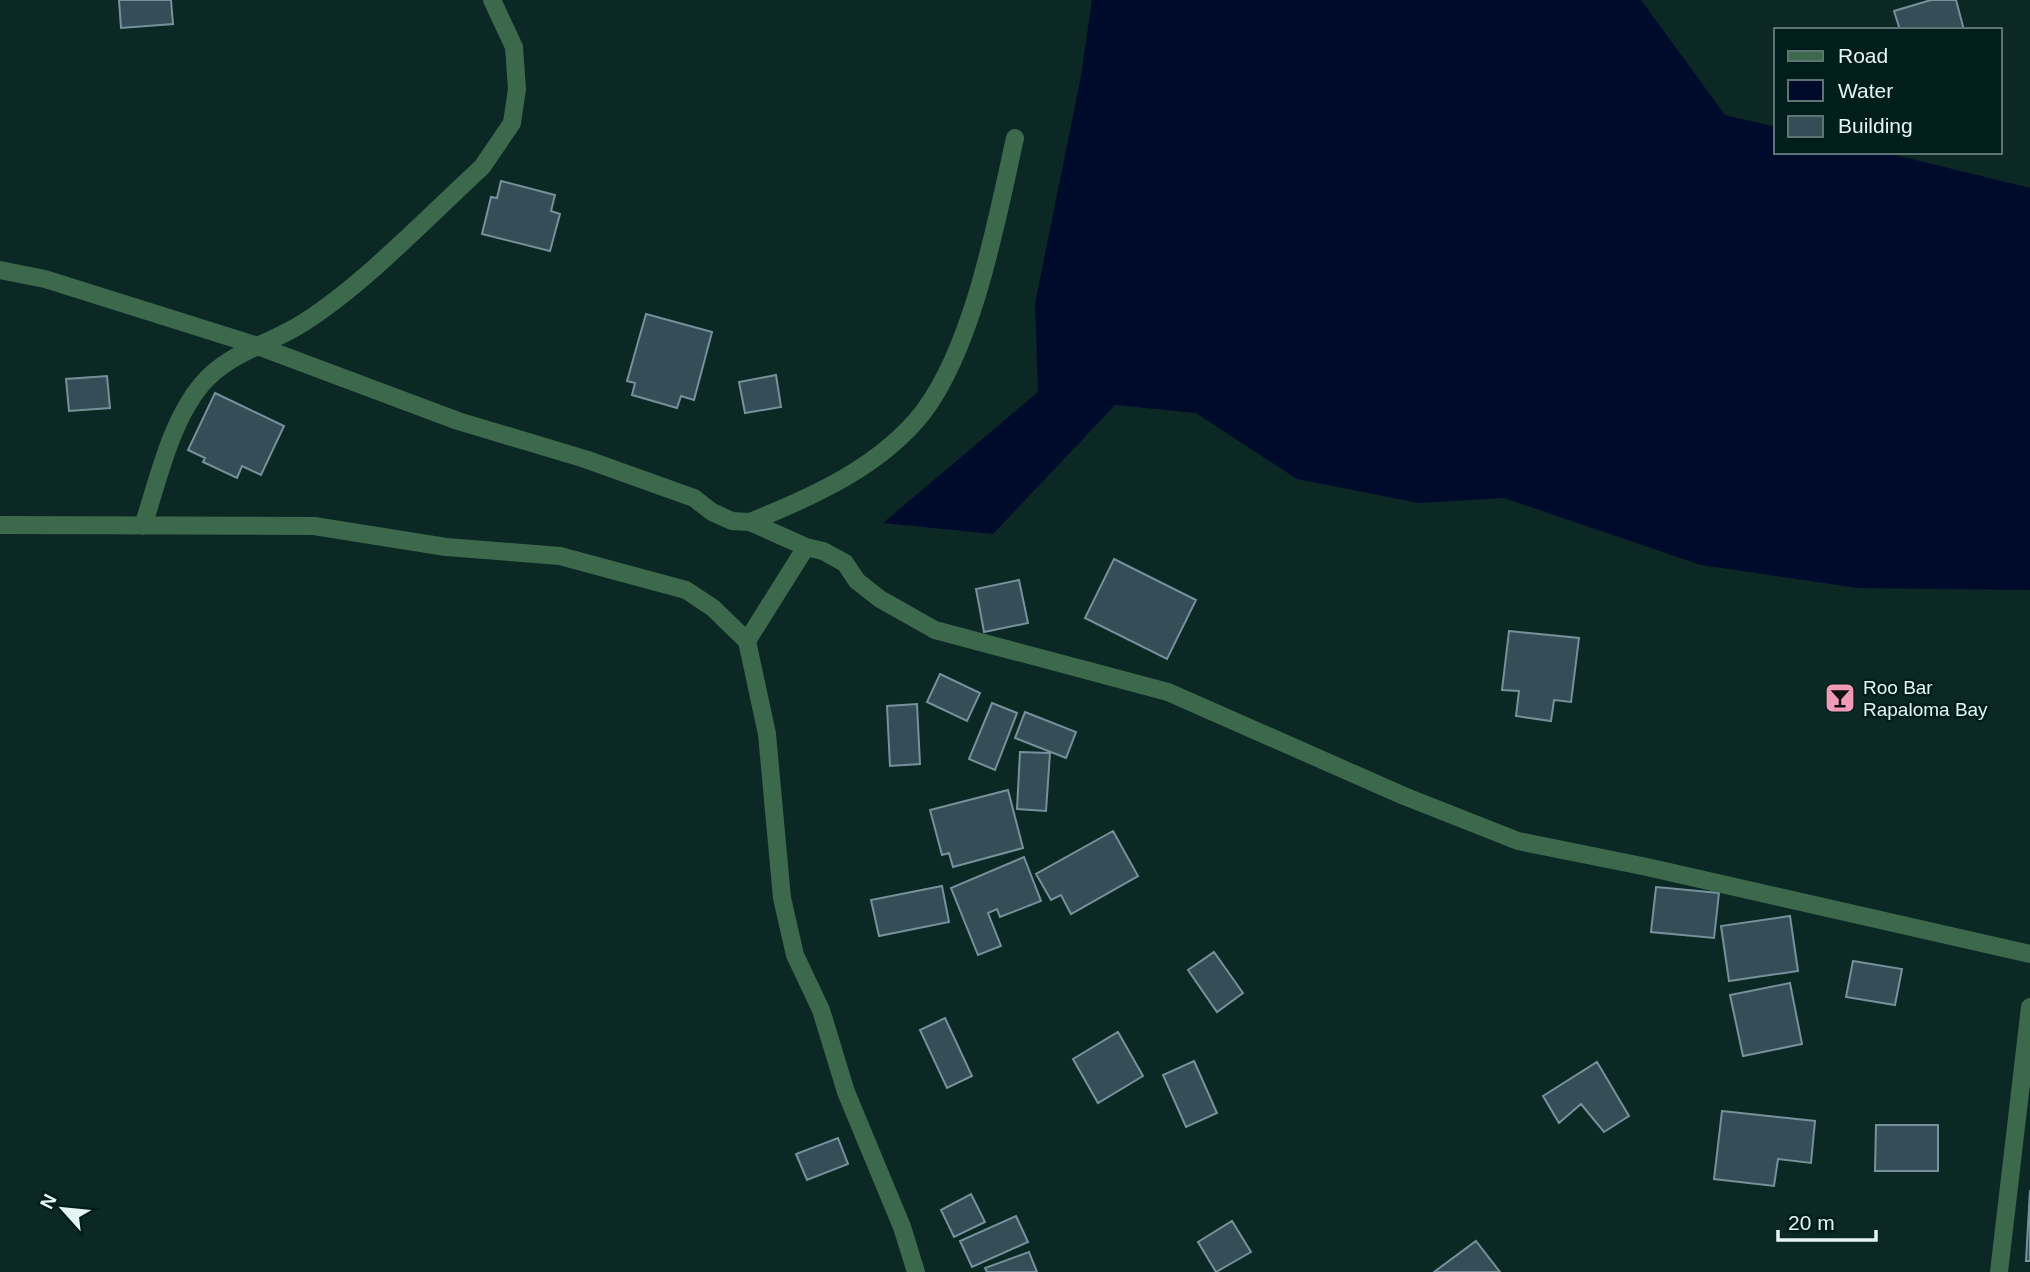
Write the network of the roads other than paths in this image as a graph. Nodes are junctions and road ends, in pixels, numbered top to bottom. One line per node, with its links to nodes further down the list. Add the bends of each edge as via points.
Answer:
1 (492, 0): 4 (street, via 514,47 517,89 512,123 501,144 482,167 339,296 306,322)
2 (1015, 138): 5 (street, via 985,268 953,357 925,410 890,446 853,471 807,500)
3 (0, 270): 4 (street, via 45,279)
4 (256, 345): 5 (street, via 458,421 585,458 694,498 732,521); 7 (street, via 201,385 169,450)
5 (750, 522): 8 (street)
6 (0, 525): 7 (street)
7 (143, 526): 9 (street, via 314,526 446,548 560,556 686,590 713,608)
8 (806, 547): 9 (street); 10 (street, via 845,563 880,599 935,630 1168,692 1518,841)
9 (747, 641): 12 (street, via 767,734 782,898 794,955 821,1010 846,1092)
10 (2030, 954)
11 (2030, 1007): 13 (street)
12 (916, 1272)
13 (1999, 1272)

